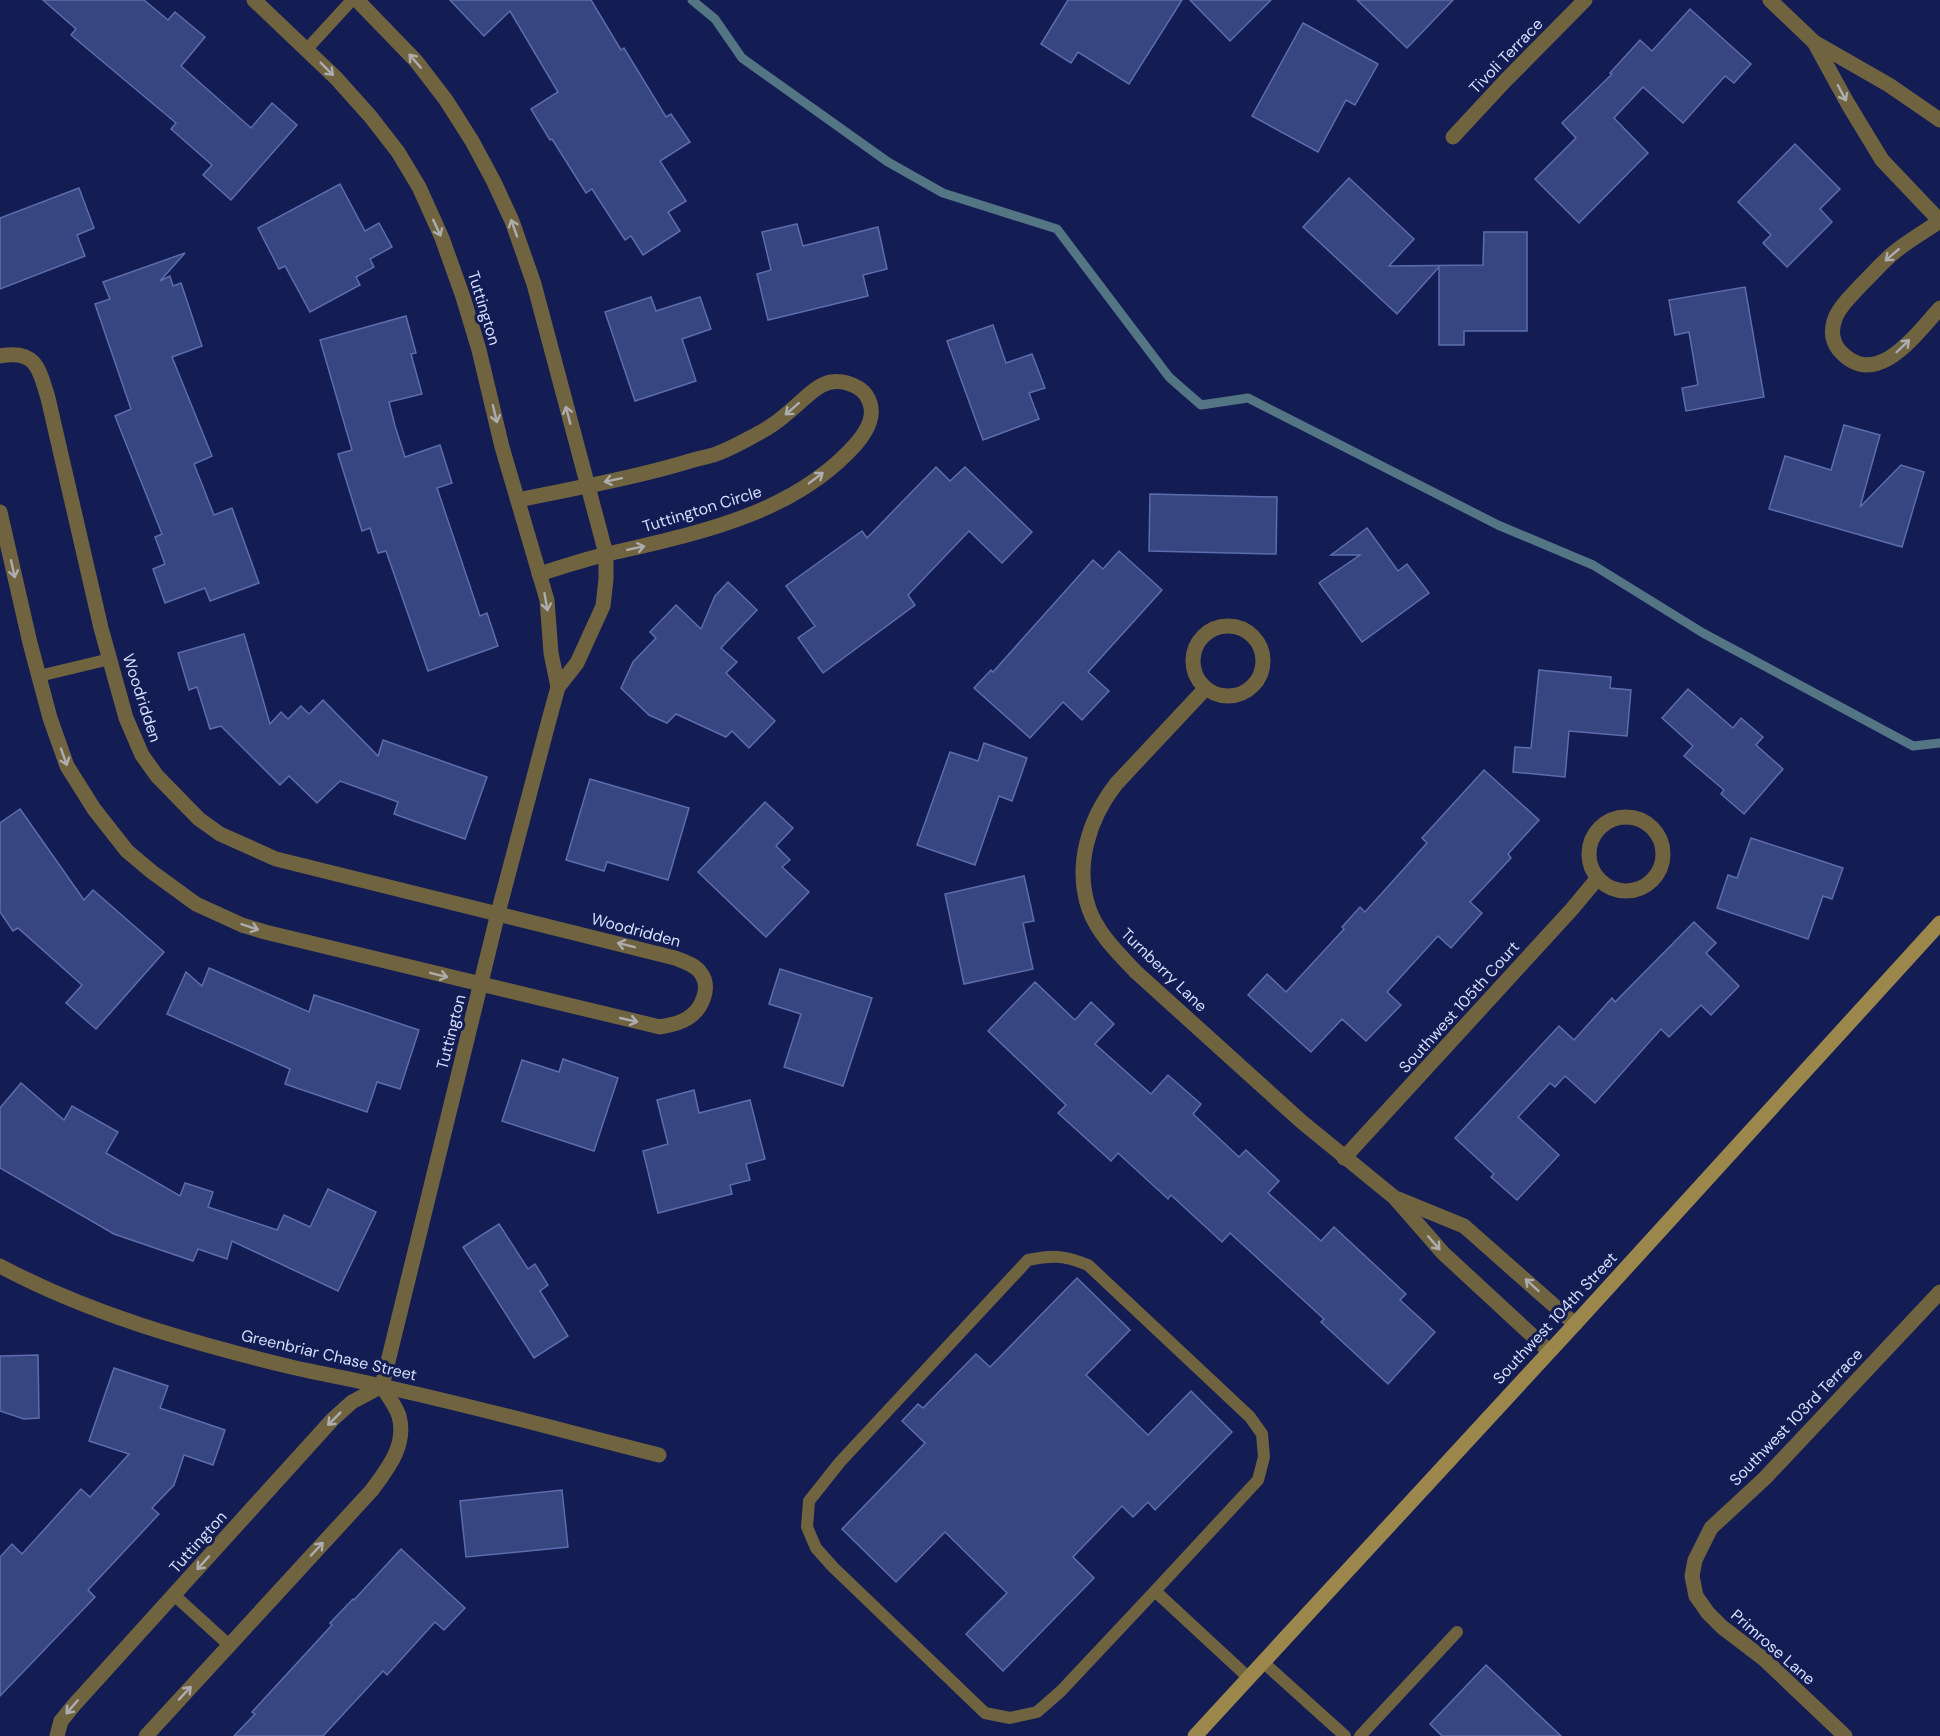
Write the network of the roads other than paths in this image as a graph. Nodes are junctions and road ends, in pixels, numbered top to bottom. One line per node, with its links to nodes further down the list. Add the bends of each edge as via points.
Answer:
1 (254, 0): 6 (street, Tuttington)
2 (355, 0): 6 (lane); 12 (street, Tuttington, one-way to 2, via 534,284 494,182 472,141 416,61)
3 (1585, 0): 8 (street, Tivoli Terrace)
4 (1770, 0): 5 (street)
5 (1814, 42): 7 (street); 9 (street, one-way to 9, via 1882,160)
6 (307, 49): 13 (street, Tuttington, one-way to 13, via 370,116 419,187 463,297)
7 (1940, 120)
8 (1453, 137)
9 (1940, 221): 10 (street, one-way to 10, via 1891,255 1847,299 1832,328 1834,343 1851,361 1878,364 1902,348)
10 (1940, 308)
11 (0, 356): 17 (street, Woodridden, via 24,355 41,375)
12 (588, 486): 13 (street, Tuttington Circle); 15 (street, Tuttington); 15 (street, Tuttington Circle, one-way to 12, via 670,540 781,502 847,454 871,422 872,408 857,387 832,381 809,393 768,428 716,454)
13 (518, 500): 16 (street, Tuttington)
14 (0, 512): 18 (street, Woodridden, one-way to 18)
15 (606, 554): 16 (street, Tuttington Circle); 19 (street, Tuttington, via 603,606 577,663)
16 (539, 574): 19 (street, Tuttington, one-way to 19, via 547,600)
17 (110, 659): 18 (lane); 22 (street, Woodridden, via 126,718 142,755 179,799 220,834 276,859)
18 (39, 676): 24 (street, Woodridden, one-way to 24, via 67,766 94,809 127,851 196,904 266,932)
19 (558, 687): 22 (street, Tuttington)
20 (1205, 689): 20 (street, via 1230,697 1250,689 1260,678 1264,664 1260,644 1247,631 1225,625 1204,634 1196,644 1193,669); 25 (street, Turnberry Lane, via 1104,800 1093,821 1083,867 1089,910 1111,946 1136,972)
21 (1598, 879): 21 (street, via 1608,887 1629,891 1650,883 1658,874 1663,856 1662,845 1652,828 1630,817 1620,817 1600,827 1588,852); 25 (street, Southwest 105th Court)
22 (498, 913): 24 (street, Tuttington); 24 (street, Woodridden, one-way to 22, via 660,1027 689,1018 706,993 700,972 675,957)
23 (1940, 923): 29 (main road, Southwest 104th Street)
24 (481, 985): 31 (street, Tuttington)
25 (1344, 1158): 26 (street, Turnberry Lane)
26 (1395, 1198): 29 (street, Turnberry Lane, one-way to 26, via 1464,1227); 30 (street, Turnberry Lane, one-way to 30, via 1443,1253)
27 (0, 1266): 31 (street, Greenbriar Chase Street, via 123,1319 283,1365)
28 (1940, 1292): 33 (street, Southwest 103rd Terrace, via 1765,1478 1712,1528 1695,1560)
29 (1575, 1324): 30 (main road, Southwest 104th Street)
30 (1549, 1351): 38 (main road, Southwest 104th Street)
31 (382, 1386): 32 (street, Greenbriar Chase Street); 35 (street, Tuttington, one-way to 35, via 352,1402 333,1419); 37 (street, one-way to 31, via 387,1469 401,1441 399,1416)
32 (659, 1455)
33 (1692, 1576): 45 (street, Primrose Lane, via 1696,1596 1708,1613 1764,1659)
34 (1155, 1591): 34 (lane, via 1258,1480 1264,1457 1262,1434 1250,1417 1088,1265 1068,1257 1051,1255 1028,1260 840,1462 809,1501 807,1527 816,1548 985,1713 1010,1718 1037,1712); 39 (lane)
35 (174, 1595): 37 (lane); 40 (street, Tuttington, one-way to 40, via 74,1705 61,1721)
36 (1457, 1632): 44 (lane)
37 (230, 1645): 41 (street, one-way to 37)
38 (1263, 1662): 39 (main road, Southwest 104th Street); 43 (lane)
39 (1249, 1678): 42 (main road, Southwest 104th Street)
40 (57, 1736)
41 (146, 1736)
42 (1195, 1736)
43 (1345, 1736)
44 (1360, 1736)
45 (1845, 1736)

